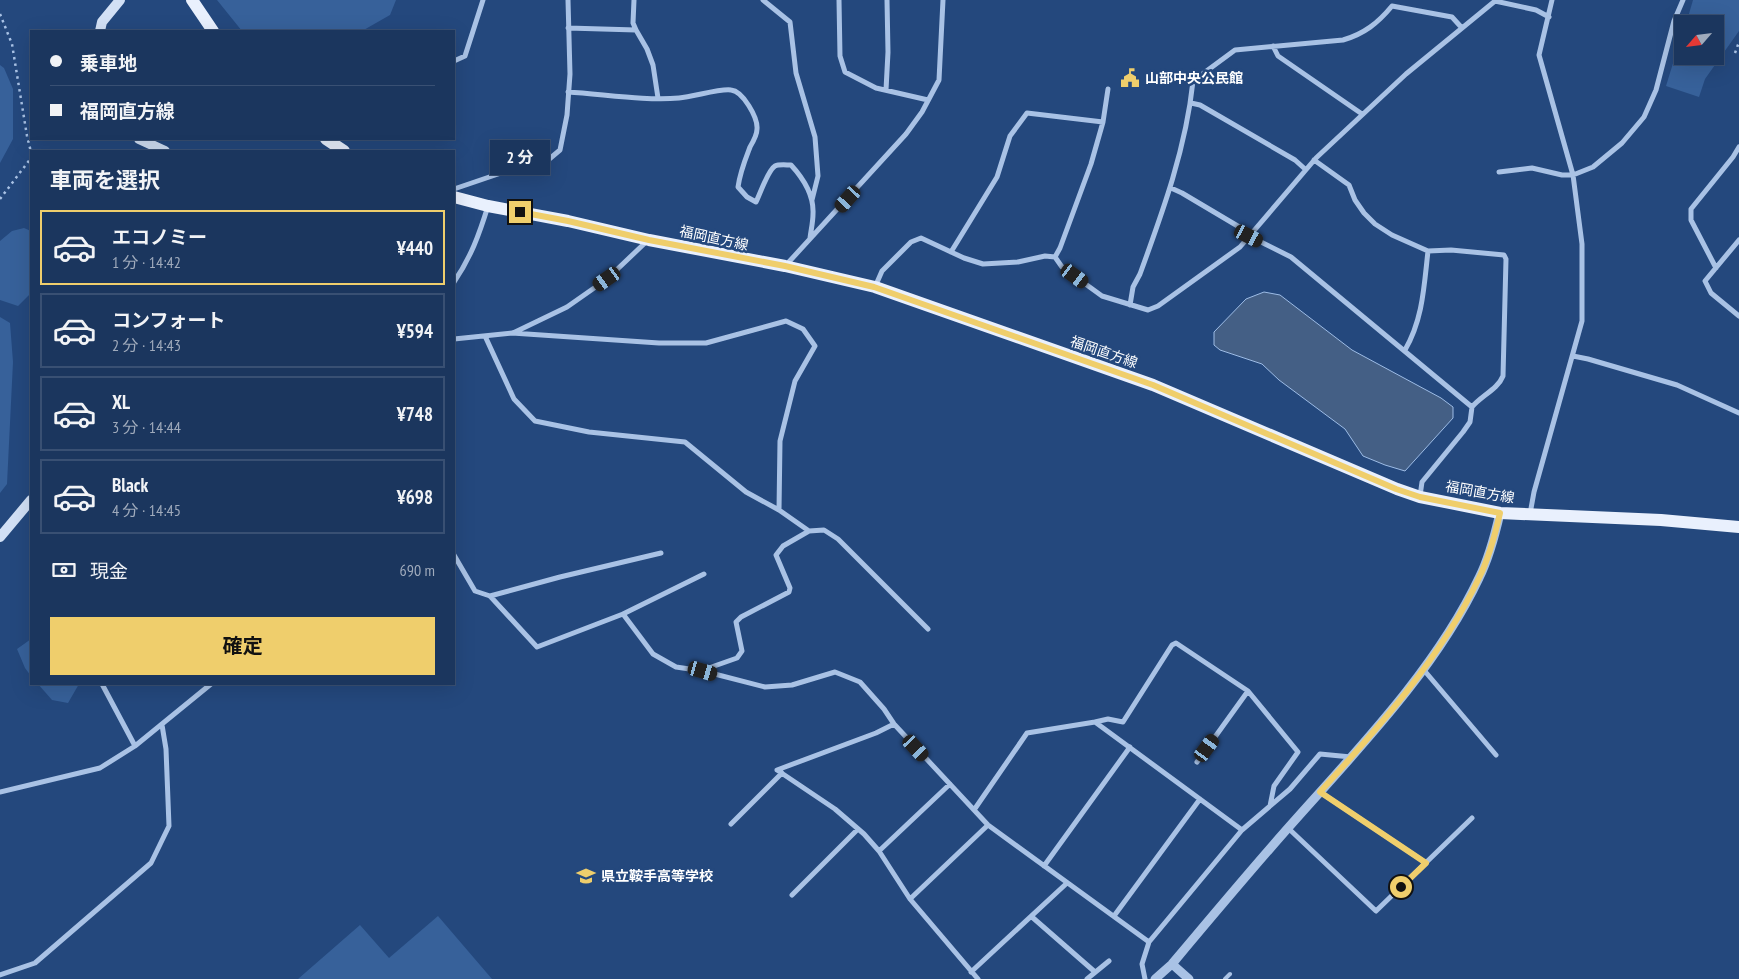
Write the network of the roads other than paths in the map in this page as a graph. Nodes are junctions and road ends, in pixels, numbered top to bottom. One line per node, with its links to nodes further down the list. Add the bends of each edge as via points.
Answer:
1 (120, 0): 15 (main road, via 102,22)
2 (192, 0): 16 (main road)
3 (483, 0): 19 (street, via 465,56)
4 (568, 0): 13 (street)
5 (634, 0): 17 (street, via 633,23)
6 (763, 0): 40 (street, via 790,22 796,73 815,137 818,176)
7 (839, 0): 21 (street, via 840,56 845,72)
8 (886, 0): 21 (street)
9 (943, 0): 24 (street, via 939,80)
10 (1552, 0): 12 (street)
11 (1683, 0): 36 (street, via 1674,21 1656,90 1644,117 1622,143 1593,167)
12 (1549, 17): 14 (street, via 1536,10 1494,1); 36 (street, via 1540,55)
13 (568, 28): 17 (street); 22 (street)
14 (1462, 28): 18 (street, via 1452,17 1392,6 1375,25 1356,36); 26 (street)
15 (100, 30)
16 (213, 30)
17 (636, 30): 23 (street, via 653,65)
18 (1274, 46): 25 (street, via 1235,50 1193,81); 26 (street, via 1278,56)
19 (455, 61)
20 (1108, 89): 27 (street)
21 (886, 90): 24 (street)
22 (568, 92): 23 (street); 38 (street, via 560,150 541,166 504,172)
23 (658, 98): 40 (street, via 679,98 731,89 738,92 754,115 758,130 740,172 738,187 756,202 770,170 776,166 791,165)
24 (928, 100): 43 (street, via 906,134)
25 (1191, 103): 34 (street, via 1200,105); 37 (street)
26 (1362, 114): 33 (street)
27 (1103, 122): 47 (street, via 1028,113 1010,136 997,177); 48 (street, via 1091,164)
28 (142, 140): 31 (main road)
29 (328, 140): 32 (main road)
30 (1739, 147): 50 (street, via 1691,209 1690,220)
31 (162, 150)
32 (342, 150)
33 (1314, 160): 34 (street); 46 (street, via 1349,185 1355,200 1375,224)
34 (1305, 169): 42 (street)
35 (1500, 172): 36 (street, via 1532,168)
36 (1573, 175): 59 (street, via 1582,244 1582,321)
37 (1171, 188): 42 (street, via 1241,228); 53 (street, via 1133,287)
38 (455, 189)
39 (455, 198): 41 (main road, 福岡直方線)
40 (811, 200): 43 (street)
41 (488, 206): 44 (main road, 福岡直方線); 51 (street, via 480,234)
42 (1249, 236): 53 (street, via 1240,247 1158,306 1148,310); 58 (street, via 1291,257)
43 (810, 238): 49 (street)
44 (649, 240): 49 (main road, 福岡直方線); 55 (street, via 607,279 566,307)
45 (1739, 240): 50 (street)
46 (1428, 251): 58 (street, via 1420,317); 60 (street, via 1495,254 1504,255 1506,259 1504,376)
47 (951, 252): 48 (street, via 983,264); 52 (street, via 922,238 911,242 882,271)
48 (1055, 257): 53 (street, via 1062,267 1102,296)
49 (785, 266): 52 (main road, 福岡直方線)
50 (1716, 268): 54 (street, via 1705,281 1711,293)
51 (455, 280)
52 (874, 287): 62 (main road, 福岡直方線, via 1153,385)
53 (1130, 305)
54 (1739, 316)
55 (512, 333): 56 (street); 64 (street, via 706,343 786,321 803,329 815,346 795,381 780,441)
56 (485, 336): 57 (street); 64 (street, via 514,399 535,421 589,432 685,442 746,492)
57 (455, 339)
58 (1405, 350): 60 (street)
59 (1573, 356): 61 (street, via 1677,385); 66 (street)
60 (1472, 407): 62 (street, via 1470,422 1464,432 1422,482)
61 (1739, 413)
62 (1420, 497): 65 (main road, 福岡直方線)
63 (30, 501): 69 (main road)
64 (779, 510): 68 (street)
65 (1500, 513): 66 (main road, 福岡直方線); 76 (street, via 1480,576 1459,617)
66 (1530, 515): 67 (main road, 福岡直方線, via 1662,520)
67 (1739, 527)
68 (808, 531): 75 (street, via 824,530 838,539); 77 (street, via 783,546 776,555 789,592 741,617 736,622 742,651 737,658)
69 (0, 537)
70 (661, 553): 73 (street)
71 (455, 557): 73 (street, via 475,591)
72 (704, 574): 74 (street)
73 (490, 596): 74 (street, via 537,647)
74 (623, 614): 77 (street, via 653,654 676,667)
75 (928, 629)
76 (1423, 668): 86 (street); 87 (street)
77 (703, 671): 82 (street, via 765,686 792,686 835,672 860,682)
78 (103, 685): 84 (street)
79 (210, 685): 83 (street)
80 (1248, 691): 81 (street, via 1176,643 1123,722 1108,719); 88 (street); 94 (street, via 1298,752 1274,786)
81 (1096, 722): 85 (street); 95 (street, via 1027,733)
82 (894, 724): 89 (street, via 776,770); 90 (street)
83 (162, 725): 84 (street); 116 (street, via 169,826 151,864 36,963 0,975)
84 (135, 746): 91 (street, via 100,768)
85 (1130, 747): 93 (street); 104 (street)
86 (1496, 755)
87 (1351, 757): 92 (street); 94 (street, via 1320,754 1290,789)
88 (1197, 762)
89 (782, 773): 97 (street); 100 (street)
90 (950, 784): 95 (street); 102 (street)
91 (0, 792)
92 (1320, 792): 99 (street); 103 (street)
93 (1200, 799): 101 (street); 108 (street)
94 (1270, 806): 101 (street)
95 (974, 810): 98 (street)
96 (1472, 818): 103 (street)
97 (731, 824)
98 (988, 825): 104 (street); 107 (street)
99 (1288, 828): 103 (street, via 1376,910); 112 (street)
100 (858, 829): 102 (street); 106 (street)
101 (1242, 830): 110 (street)
102 (879, 851): 107 (street)
103 (1426, 863)
104 (1044, 866): 105 (street)
105 (1067, 883): 108 (street); 109 (street)
106 (792, 895)
107 (910, 899): 113 (street)
108 (1114, 916): 110 (street)
109 (1032, 917): 113 (street); 114 (street)
110 (1149, 942): 119 (street, via 1142,964)
111 (1109, 961): 114 (street)
112 (1172, 964): 120 (street); 121 (street)
113 (971, 972): 117 (street)
114 (1095, 972): 118 (street)
115 (1230, 974): 122 (lane)
116 (5, 979)
117 (978, 979)
118 (1087, 979)
119 (1145, 979)
120 (1155, 979)
121 (1189, 979)
122 (1225, 979)

